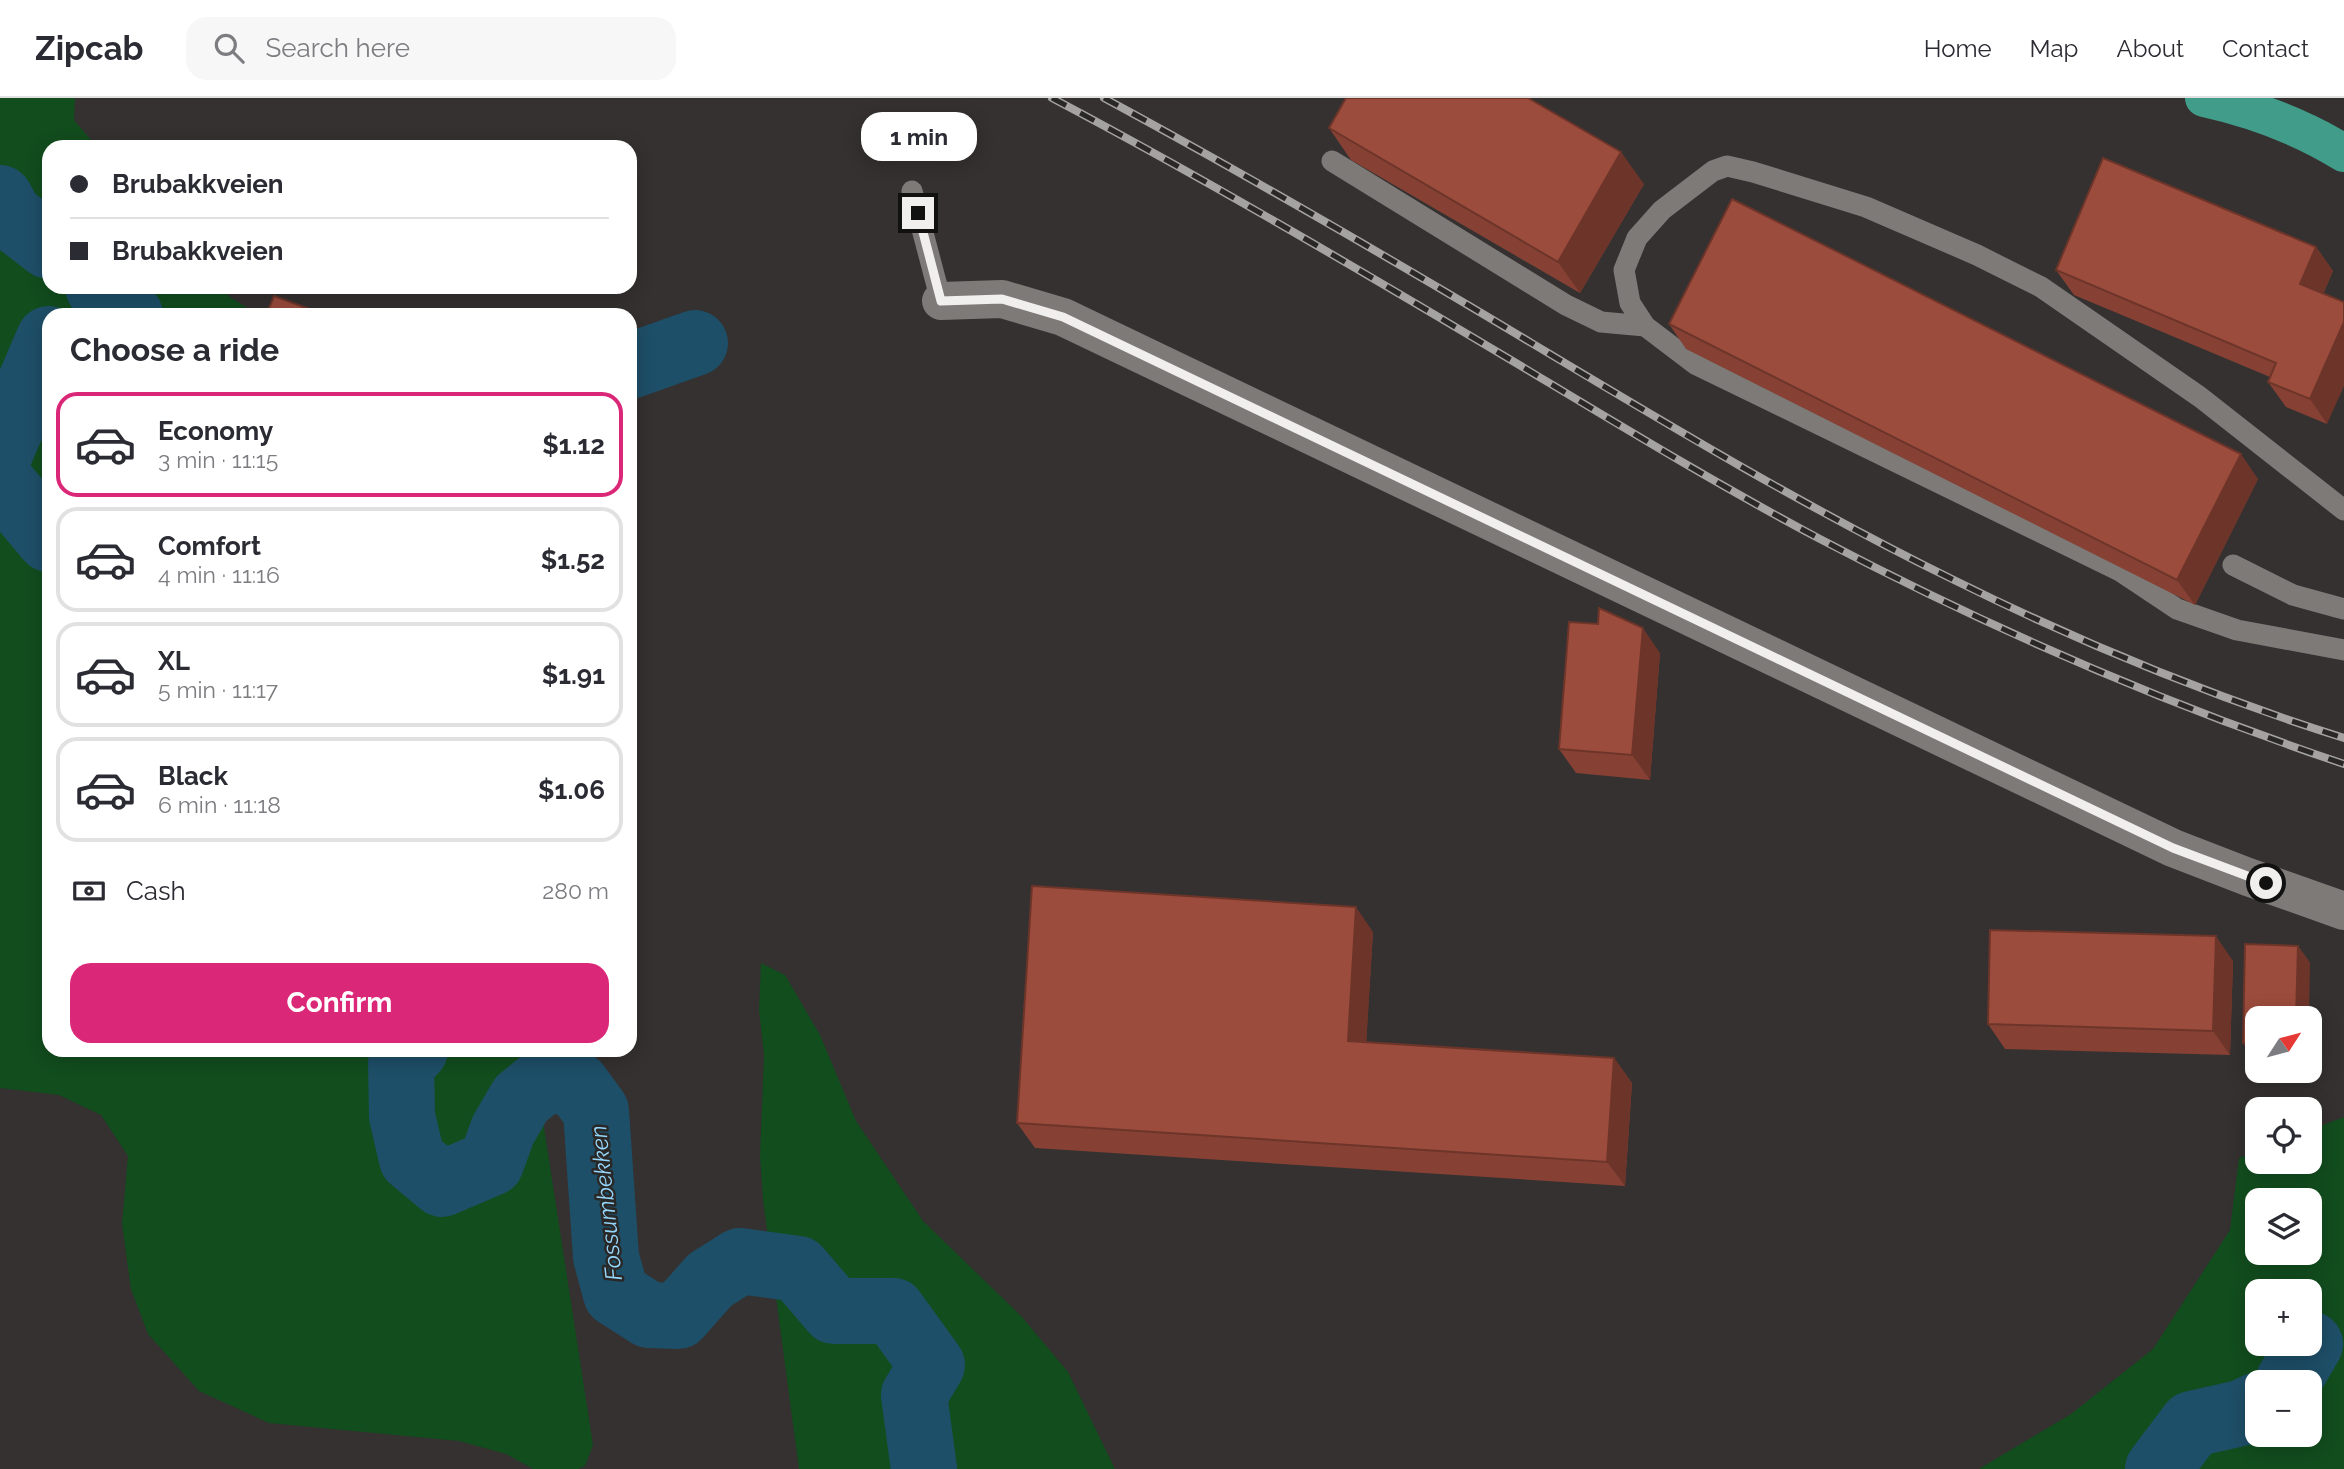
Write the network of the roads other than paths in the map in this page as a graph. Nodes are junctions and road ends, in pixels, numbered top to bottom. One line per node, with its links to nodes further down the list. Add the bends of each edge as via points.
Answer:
1 (2204, 98): 2 (highway, via 2272,117)
2 (2344, 153)
3 (1332, 161): 6 (lane, via 1566,305 1601,322)
4 (912, 191): 5 (lane)
5 (941, 301): 11 (street, via 1002,299 1063,317 2173,848)
6 (1645, 326): 7 (lane, via 1630,303 1624,270 1637,238 1662,210 1713,171 1727,166 1753,172 1866,207 2041,287 2200,397); 10 (lane, via 1695,364 2120,571 2178,609 2236,630)
7 (2344, 510)
8 (2233, 565): 9 (lane, via 2293,595)
9 (2344, 609)
10 (2344, 650)
11 (2344, 911)

